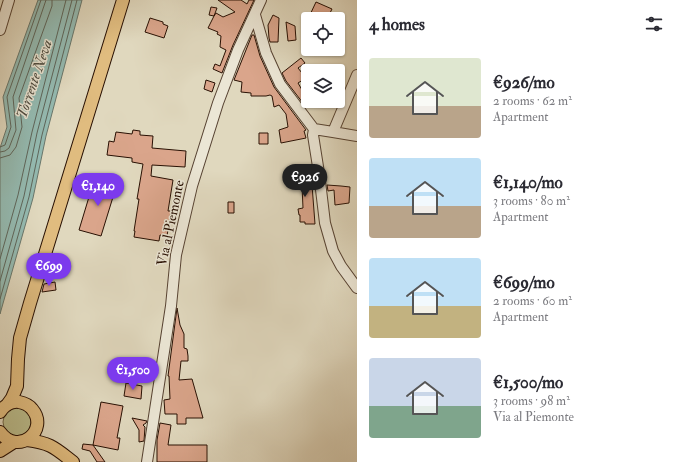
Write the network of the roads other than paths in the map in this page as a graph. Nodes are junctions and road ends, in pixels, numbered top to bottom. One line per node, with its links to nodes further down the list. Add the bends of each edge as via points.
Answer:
1 (9, 0): 5 (street)
2 (123, 0): 11 (main road, via 25,319 19,349)
3 (261, 0): 4 (street, Via al Piemonte)
4 (254, 15): 7 (street, via 266,53 280,84); 21 (street, Via al Piemonte, via 218,103 192,186 176,255 172,306)
5 (0, 30)
6 (357, 75): 8 (street)
7 (314, 129): 8 (street); 10 (street, via 325,223 333,251)
8 (333, 132): 9 (street)
9 (357, 136)
10 (357, 288)
11 (17, 386): 12 (main road); 13 (main road, via 12,398)
12 (26, 404): 13 (main road, via 17,402); 14 (main road, via 32,408)
13 (3, 408)
14 (37, 424): 16 (main road, via 34,433); 18 (main road)
15 (0, 432): 17 (main road, via 6,439)
16 (27, 440): 17 (main road); 18 (main road)
17 (14, 442): 19 (main road)
18 (50, 445): 20 (main road)
19 (0, 451)
20 (73, 462)
21 (147, 462)

